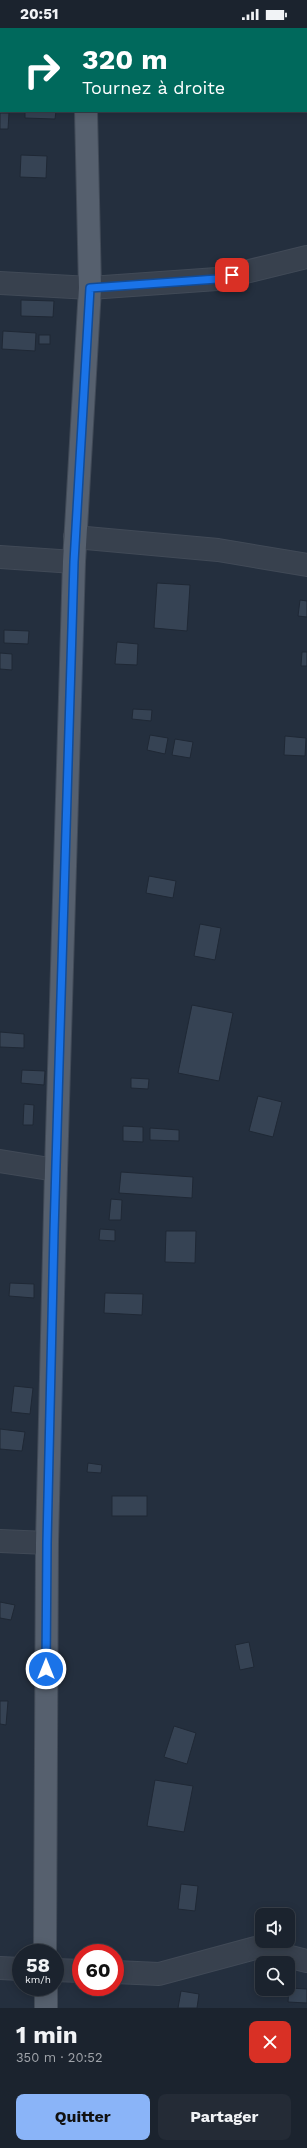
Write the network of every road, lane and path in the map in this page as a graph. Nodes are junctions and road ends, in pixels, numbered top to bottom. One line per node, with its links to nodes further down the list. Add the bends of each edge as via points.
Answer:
1 (86, 112): 4 (main road)
2 (307, 257): 4 (street, via 217,279)
3 (0, 283): 4 (street)
4 (90, 288): 5 (main road)
5 (75, 537): 7 (main road); 8 (street, via 218,550)
6 (0, 557): 7 (street)
7 (74, 562): 10 (main road)
8 (307, 565)
9 (0, 1161): 10 (street)
10 (56, 1170): 12 (main road)
11 (0, 1541): 12 (street)
12 (47, 1543): 13 (main road)
13 (45, 1944)
14 (307, 1961): 17 (street, via 255,1948 159,1974)
15 (0, 1968): 16 (street)
16 (12, 1969)
17 (124, 1972)
18 (46, 1996): 19 (main road)
19 (46, 2008)

